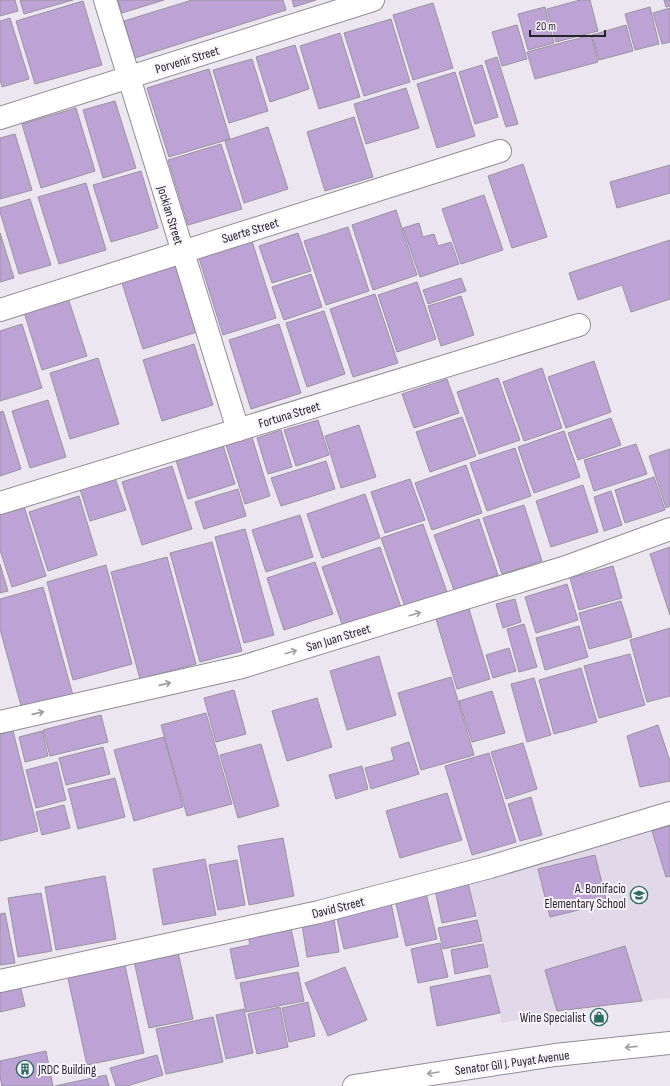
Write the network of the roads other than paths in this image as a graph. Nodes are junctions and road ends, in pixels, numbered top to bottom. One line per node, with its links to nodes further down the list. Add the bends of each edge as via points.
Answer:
1 (106, 0): 3 (street, Jockian Street)
2 (374, 0): 3 (street, Porvenir Street)
3 (129, 77): 4 (street, Porvenir Street); 6 (street, Jockian Street)
4 (0, 118)
5 (500, 151): 6 (street, Suerte Street)
6 (183, 251): 7 (street, Suerte Street); 9 (street, Jockian Street)
7 (0, 310)
8 (579, 325): 9 (street, Fortuna Street)
9 (238, 430): 10 (street, Fortuna Street)
10 (0, 503)
11 (670, 529): 12 (street, San Juan Street, one-way to 11, via 242,667 566,567)
12 (0, 722)
13 (670, 813): 14 (street, David Street, via 490,867 319,912)
14 (0, 981)
15 (670, 1043): 16 (street, Senator Gil J. Puyat Avenue, one-way to 16, via 555,1055)
16 (354, 1086)

